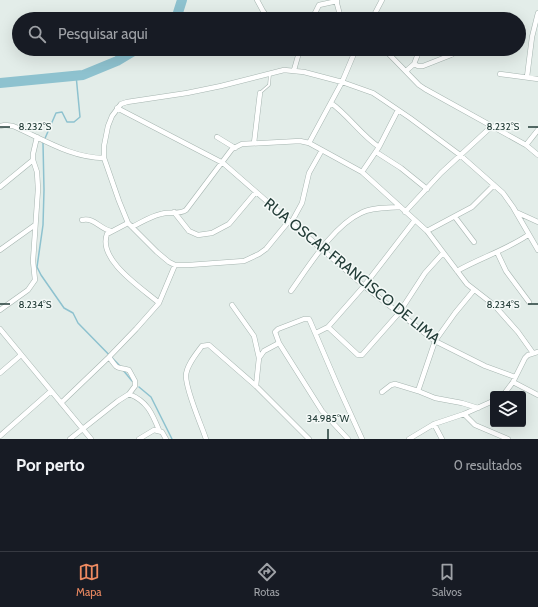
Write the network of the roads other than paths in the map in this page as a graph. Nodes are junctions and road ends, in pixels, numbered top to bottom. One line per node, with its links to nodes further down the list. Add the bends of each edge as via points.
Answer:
1 (257, 0): 4 (street)
2 (336, 0): 5 (street, via 319,5); 6 (street)
3 (382, 0): 7 (street)
4 (264, 12)
5 (316, 12)
6 (339, 12)
7 (376, 12)
8 (538, 13): 9 (street)
9 (532, 37): 10 (street); 21 (street)
10 (538, 38)
11 (298, 56): 17 (street)
12 (353, 56): 23 (street)
13 (391, 56): 18 (street)
14 (417, 56): 16 (street)
15 (448, 56): 16 (street, via 423,66)
16 (414, 64): 18 (street)
17 (294, 70): 19 (street); 23 (street)
18 (406, 71): 29 (street, via 425,89)
19 (271, 73): 24 (lane, via 269,85); 26 (street, via 187,93 127,102)
20 (500, 74): 21 (street)
21 (527, 77): 22 (street)
22 (538, 78)
23 (342, 82): 25 (street); 27 (street, via 373,94)
24 (260, 93): 33 (street)
25 (331, 102): 34 (street); 36 (street)
26 (117, 108): 42 (street, via 108,126); 44 (street, RUA OSCAR FRANCISCO DE LIMA)
27 (398, 110): 36 (street); 40 (street)
28 (3, 126): 32 (street, via 13,126)
29 (492, 126): 35 (street); 40 (street)
30 (538, 130): 35 (street)
31 (217, 137): 37 (street)
32 (39, 138): 42 (street, via 79,155); 43 (street)
33 (254, 143): 34 (street, via 291,140); 37 (street, via 242,144)
34 (309, 143): 38 (street)
35 (526, 145): 41 (street)
36 (379, 147): 39 (street)
37 (235, 148): 44 (street)
38 (322, 150): 45 (street); 58 (street, via 310,173 302,203)
39 (376, 152): 45 (street); 48 (street)
40 (460, 155): 46 (street); 48 (street)
41 (538, 155)
42 (104, 158): 57 (street)
43 (33, 160): 47 (street); 60 (street, via 38,184)
44 (223, 163): 49 (street, RUA OSCAR FRANCISCO DE LIMA); 51 (street, via 186,210)
45 (362, 172): 50 (street)
46 (494, 185): 53 (street); 54 (street, via 472,207)
47 (0, 187)
48 (427, 189): 52 (street)
49 (256, 192): 51 (street, RUA OSCAR FRANCISCO DE LIMA, via 229,224 212,233 198,234 189,231); 58 (street, RUA OSCAR FRANCISCO DE LIMA)
50 (400, 207): 52 (street); 66 (street, via 360,213 338,230)
51 (174, 212): 61 (street, via 158,214)
52 (405, 212): 56 (street)
53 (516, 212): 59 (street); 64 (street)
54 (455, 217): 63 (street); 65 (street)
55 (82, 220): 62 (street, via 89,219)
56 (414, 220): 63 (street); 73 (street)
57 (128, 222): 61 (street); 62 (street)
58 (290, 222): 66 (street, RUA OSCAR FRANCISCO DE LIMA); 71 (street, via 259,254 244,260)
59 (538, 222)
60 (35, 225): 67 (street); 79 (street, via 35,280 28,290)
61 (132, 227): 71 (street, via 157,252)
62 (112, 231): 77 (street, via 107,234 105,240 116,266)
63 (427, 231): 70 (street)
64 (528, 235): 68 (street); 69 (street)
65 (474, 242)
66 (322, 249): 73 (street, RUA OSCAR FRANCISCO DE LIMA); 75 (street)
67 (0, 250)
68 (538, 250)
69 (497, 252): 72 (street); 76 (street, via 506,271)
70 (443, 253): 72 (street); 80 (street, via 425,273)
71 (175, 265): 77 (street)
72 (457, 271): 74 (street)
73 (364, 286): 80 (street, RUA OSCAR FRANCISCO DE LIMA); 81 (street)
74 (474, 290): 84 (street); 86 (street, via 494,305)
75 (291, 291)
76 (529, 302)
77 (159, 303): 88 (street)
78 (232, 305): 89 (street, via 254,336)
79 (0, 310)
80 (398, 313): 81 (street, via 360,356); 84 (street, RUA OSCAR FRANCISCO DE LIMA)
81 (328, 327): 83 (street)
82 (0, 329): 87 (street)
83 (316, 333): 85 (street, via 309,319 304,319 278,328 275,332); 114 (street)
84 (435, 342): 91 (street, RUA OSCAR FRANCISCO DE LIMA); 94 (street)
85 (280, 343): 89 (street, via 264,351); 113 (street, via 322,411)
86 (535, 353): 91 (street, via 525,358)
87 (21, 355): 90 (street); 93 (street)
88 (109, 357): 97 (street, via 116,368 129,370 135,381 135,386); 100 (street)
89 (259, 358): 92 (street)
90 (0, 373)
91 (514, 379): 95 (street); 98 (street, RUA OSCAR FRANCISCO DE LIMA)
92 (256, 386): 111 (street, via 209,345 202,346 186,376); 112 (street)
93 (51, 391): 100 (street); 106 (street)
94 (418, 391): 96 (street, via 395,384); 101 (street, via 435,398)
95 (506, 391)
96 (382, 392)
97 (129, 394): 104 (street); 105 (street, via 146,404)
98 (538, 395)
99 (490, 402): 101 (street)
100 (61, 403): 104 (street)
101 (478, 408): 102 (street)
102 (464, 414): 103 (street); 117 (street, via 475,425)
103 (434, 424): 115 (street); 116 (street)
104 (82, 428): 107 (street); 108 (street)
105 (159, 430): 109 (street, via 150,431); 110 (street)
106 (0, 436)
107 (70, 439)
108 (91, 439)
109 (139, 439)
110 (166, 439)
111 (206, 439)
112 (309, 439)
113 (348, 439)
114 (362, 439)
115 (409, 439)
116 (442, 439)
117 (508, 439)

